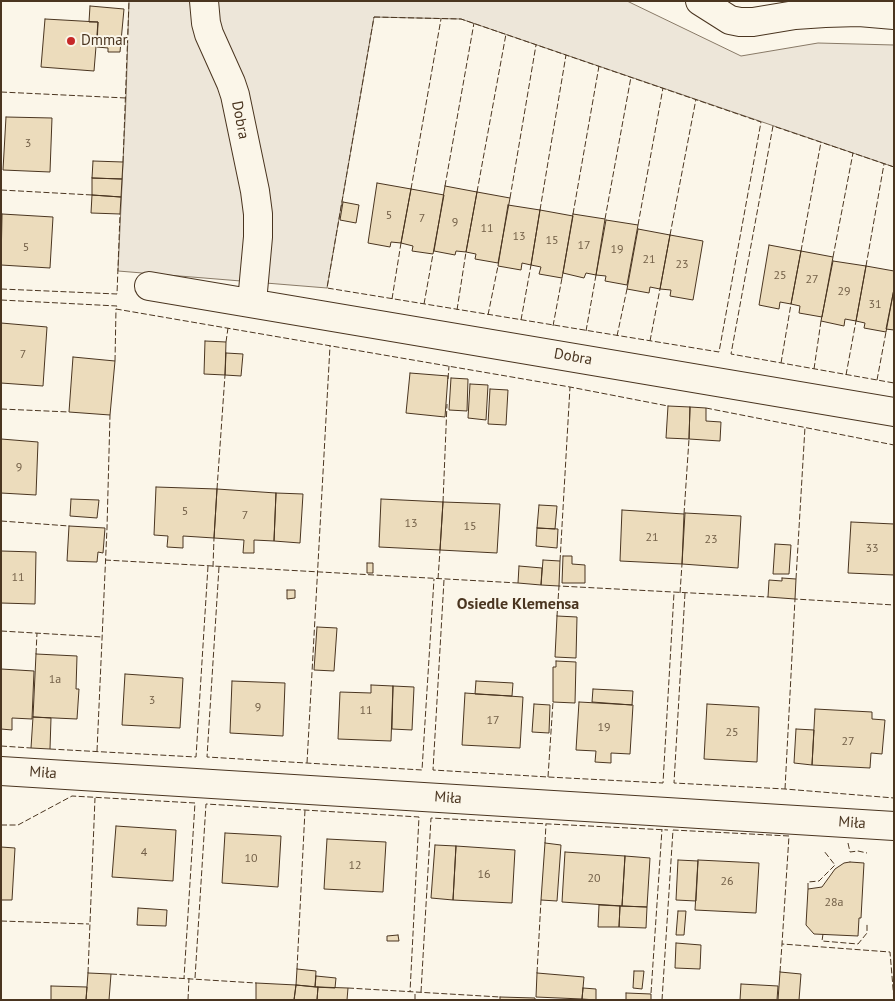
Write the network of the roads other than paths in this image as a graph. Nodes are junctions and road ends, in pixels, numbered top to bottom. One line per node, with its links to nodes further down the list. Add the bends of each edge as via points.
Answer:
1 (204, 1): 5 (street, Dobra, via 209,34 235,95 255,191 258,237)
2 (700, 1): 3 (street, via 730,20 740,22 825,13)
3 (894, 15)
4 (149, 286): 5 (street, Dobra)
5 (252, 302): 6 (street, Dobra)
6 (894, 412)
7 (1, 771): 8 (street, Miła)
8 (894, 826)

